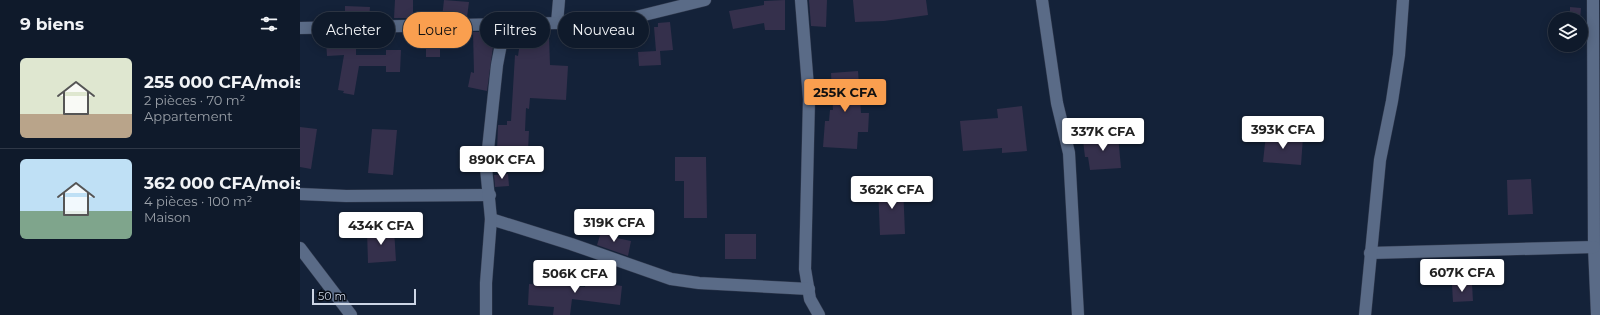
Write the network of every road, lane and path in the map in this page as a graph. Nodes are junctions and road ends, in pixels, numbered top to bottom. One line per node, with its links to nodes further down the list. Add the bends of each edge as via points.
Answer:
1 (559, 0): 8 (street)
2 (705, 0): 8 (street, via 636,17)
3 (801, 0): 18 (street, via 809,99 805,269)
4 (1042, 0): 22 (street, via 1057,103 1069,153)
5 (1403, 0): 17 (street, via 1399,55 1380,160)
6 (1593, 0): 15 (street)
7 (550, 23): 8 (street)
8 (557, 23)
9 (480, 24): 10 (street)
10 (300, 28)
11 (500, 48): 13 (street, via 486,168)
12 (300, 194): 13 (street)
13 (490, 195): 14 (street)
14 (491, 219): 18 (street, via 671,279); 20 (street)
15 (1594, 247): 17 (street); 24 (street)
16 (300, 248): 19 (street)
17 (1370, 253): 23 (street)
18 (809, 289): 21 (street, via 810,299)
19 (351, 315)
20 (486, 315)
21 (819, 315)
22 (1078, 315)
23 (1365, 315)
24 (1596, 315)

